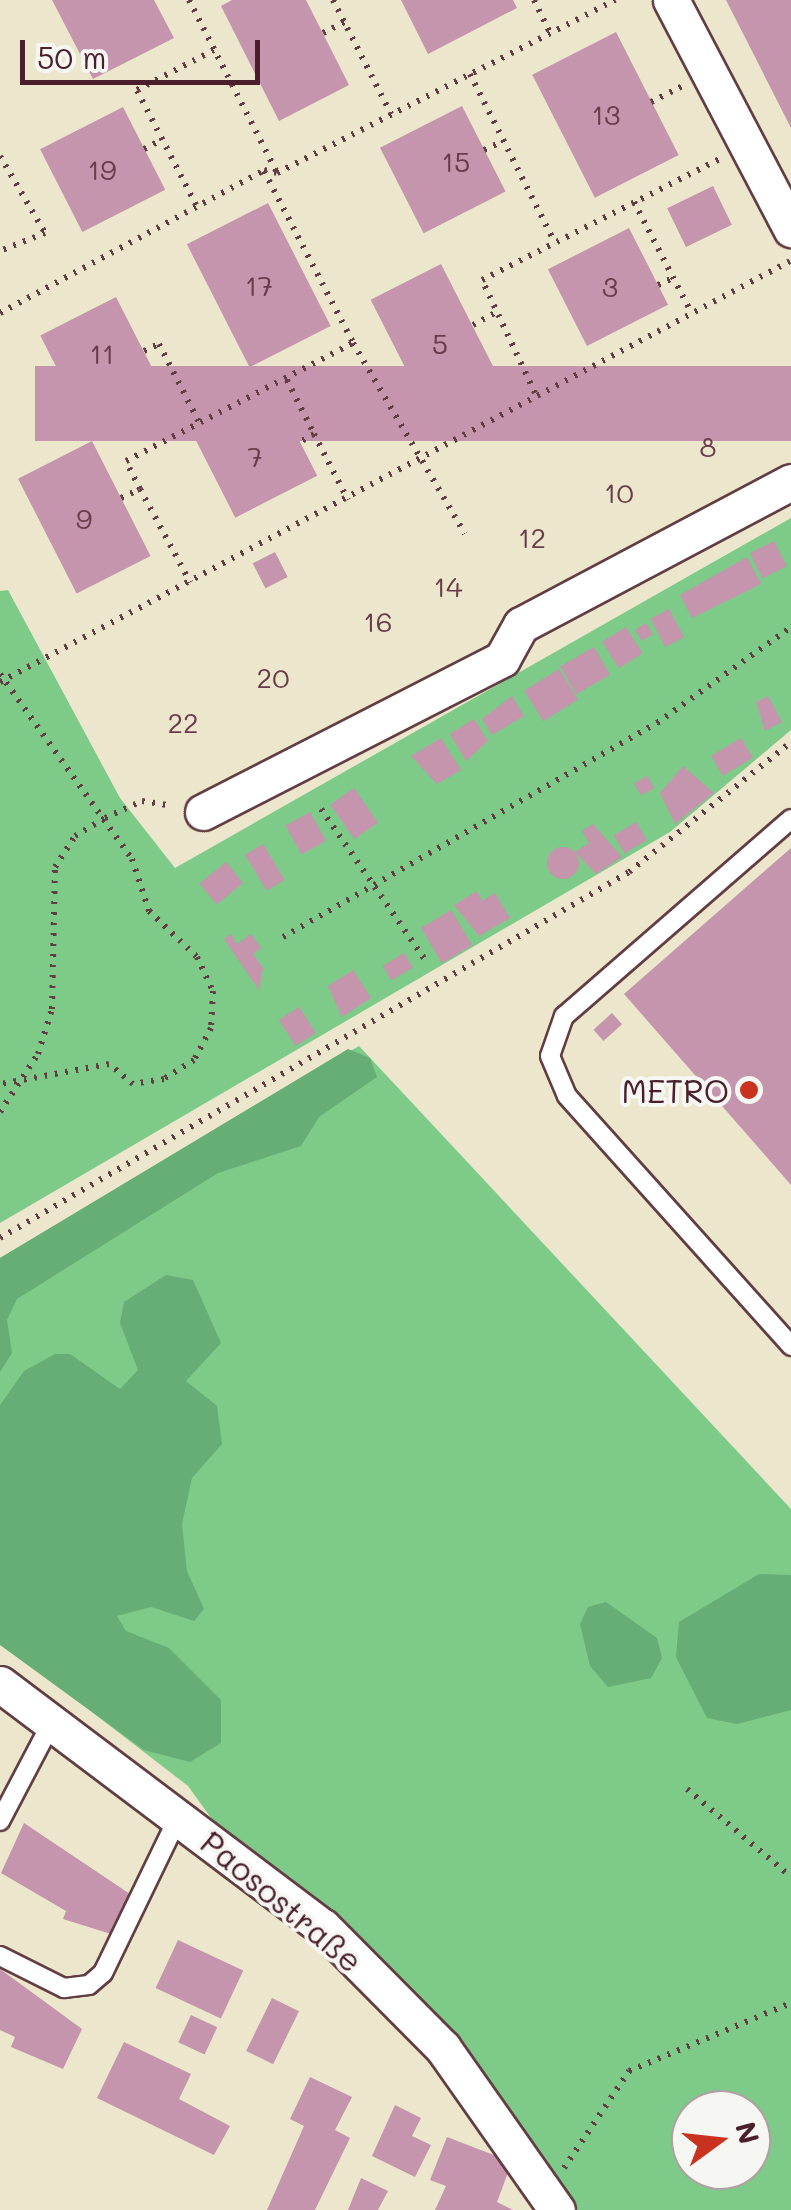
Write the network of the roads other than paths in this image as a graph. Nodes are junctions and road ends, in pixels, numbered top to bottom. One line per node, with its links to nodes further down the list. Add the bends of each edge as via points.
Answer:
1 (672, 0): 2 (street)
2 (791, 230)
3 (791, 482): 4 (street, via 521,625 502,659)
4 (203, 812)
5 (791, 819): 6 (lane, via 564,1016 550,1056 566,1096)
6 (791, 1346)
7 (0, 1684): 8 (street, Paosostraße)
8 (52, 1722): 9 (street, Paosostraße); 10 (lane)
9 (179, 1816): 11 (lane, via 103,1973 88,1985 64,1988); 12 (street, Paosostraße, via 323,1927 443,2048)
10 (0, 1821)
11 (0, 1956)
12 (557, 2210)

